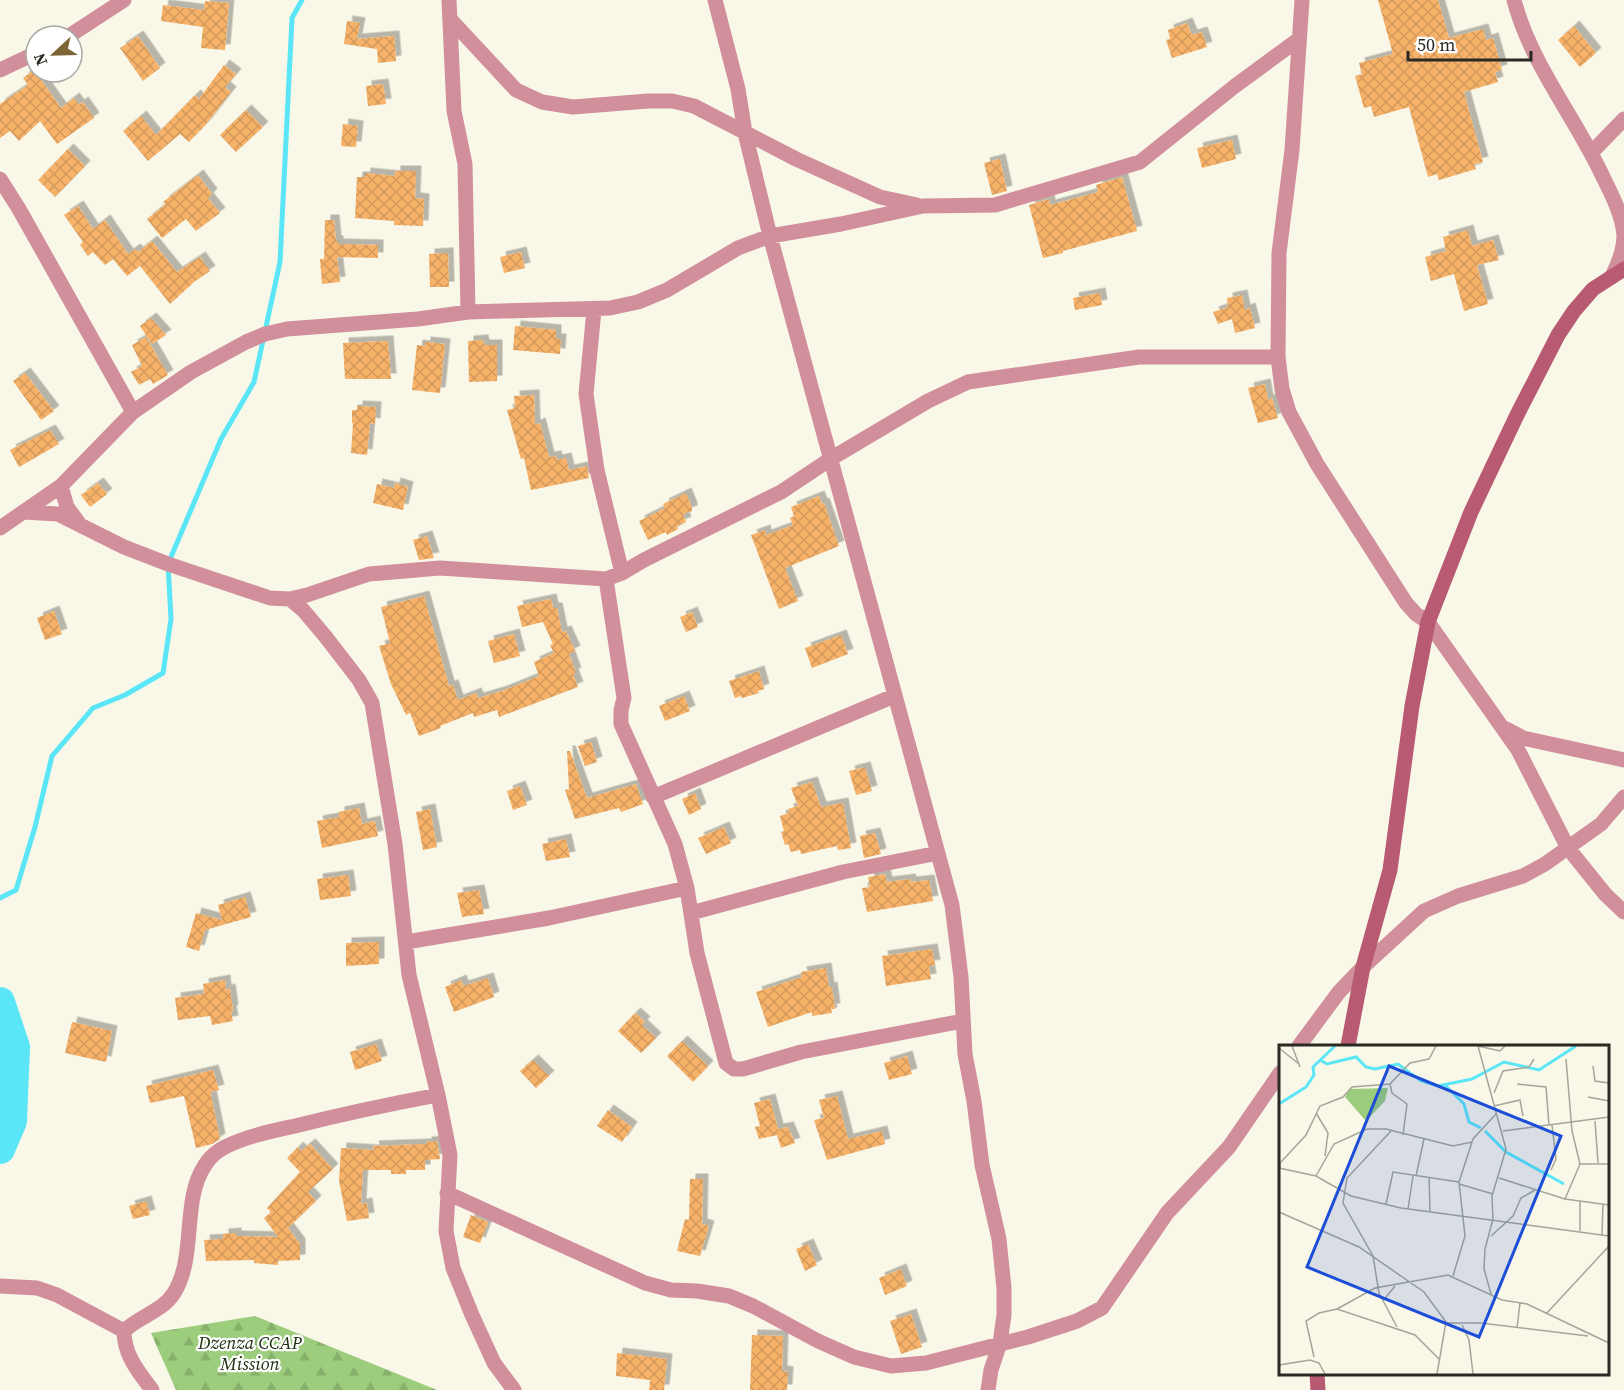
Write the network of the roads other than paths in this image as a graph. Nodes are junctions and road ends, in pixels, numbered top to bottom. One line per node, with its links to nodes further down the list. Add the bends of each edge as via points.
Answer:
1 (124, 0): 7 (street)
2 (449, 0): 6 (street)
3 (715, 0): 12 (street)
4 (1302, 0): 8 (street)
5 (1514, 0): 13 (street, via 1522,30 1536,58)
6 (451, 20): 12 (street, via 516,90 542,102 573,107 672,101 693,106); 20 (street, via 454,111 465,164)
7 (84, 26)
8 (1299, 39): 15 (street, via 1140,162 995,205); 21 (street, via 1292,150 1279,253)
9 (24, 59): 10 (street)
10 (0, 70)
11 (1624, 119): 13 (street)
12 (745, 133): 15 (street, via 880,197); 17 (street)
13 (1592, 152): 16 (street)
14 (0, 179): 22 (street)
15 (922, 206): 17 (street)
16 (1621, 211): 18 (street, via 1624,236)
17 (770, 236): 19 (street, via 738,248 667,290 638,302); 23 (street)
18 (1619, 271): 31 (street, via 1593,289 1558,335 1471,512)
19 (594, 310): 20 (street); 28 (street, via 586,394 597,470)
20 (468, 312): 22 (street, via 287,328 265,334 191,372)
21 (1278, 357): 23 (street, via 1139,357 968,382 928,400); 31 (street, via 1289,412 1312,456 1406,603)
22 (133, 412): 24 (street)
23 (832, 458): 28 (street, via 781,492); 32 (street)
24 (61, 486): 25 (street); 26 (street, via 66,507)
25 (24, 512): 26 (street, via 58,514); 27 (street)
26 (81, 524): 30 (street, via 168,564 270,597)
27 (0, 528)
28 (622, 573): 29 (street)
29 (606, 579): 30 (street, via 440,568 390,571); 35 (street, via 624,698 621,724)
30 (290, 599): 42 (street, via 320,629 372,704)
31 (1428, 622): 33 (street); 43 (street, via 1412,706 1390,870)
32 (894, 696): 35 (street); 38 (street)
33 (1503, 728): 34 (street, via 1523,738); 37 (street)
34 (1624, 760)
35 (653, 797): 39 (street, via 675,844)
36 (1624, 797): 37 (street, via 1601,825)
37 (1568, 848): 40 (street); 43 (street, via 1523,876 1424,911)
38 (938, 853): 41 (street, via 843,872); 44 (street, via 952,905)
39 (687, 888): 41 (street); 42 (street, via 549,918)
40 (1624, 912)
41 (691, 913): 44 (street, via 726,1063 734,1069)
42 (406, 942): 48 (street, via 409,975)
43 (1363, 967): 45 (street, via 1330,1003); 46 (street)
44 (963, 1021): 52 (street, via 980,1155 999,1239 1004,1288)
45 (1300, 1045)
46 (1348, 1045)
47 (1279, 1076): 52 (street, via 1229,1147 1167,1213 1102,1308 1077,1321)
48 (438, 1095): 49 (street, via 450,1155); 51 (street, via 241,1140 212,1155 195,1190 182,1275 174,1293 162,1307)
49 (447, 1194): 52 (street, via 645,1283 729,1296 854,1358 891,1366 926,1363); 54 (street, via 446,1231 453,1268 494,1363)
50 (0, 1286): 51 (street, via 37,1288 57,1295)
51 (124, 1331): 53 (street, via 130,1360)
52 (1000, 1342): 55 (street)
53 (152, 1390)
54 (514, 1390)
55 (988, 1390)

